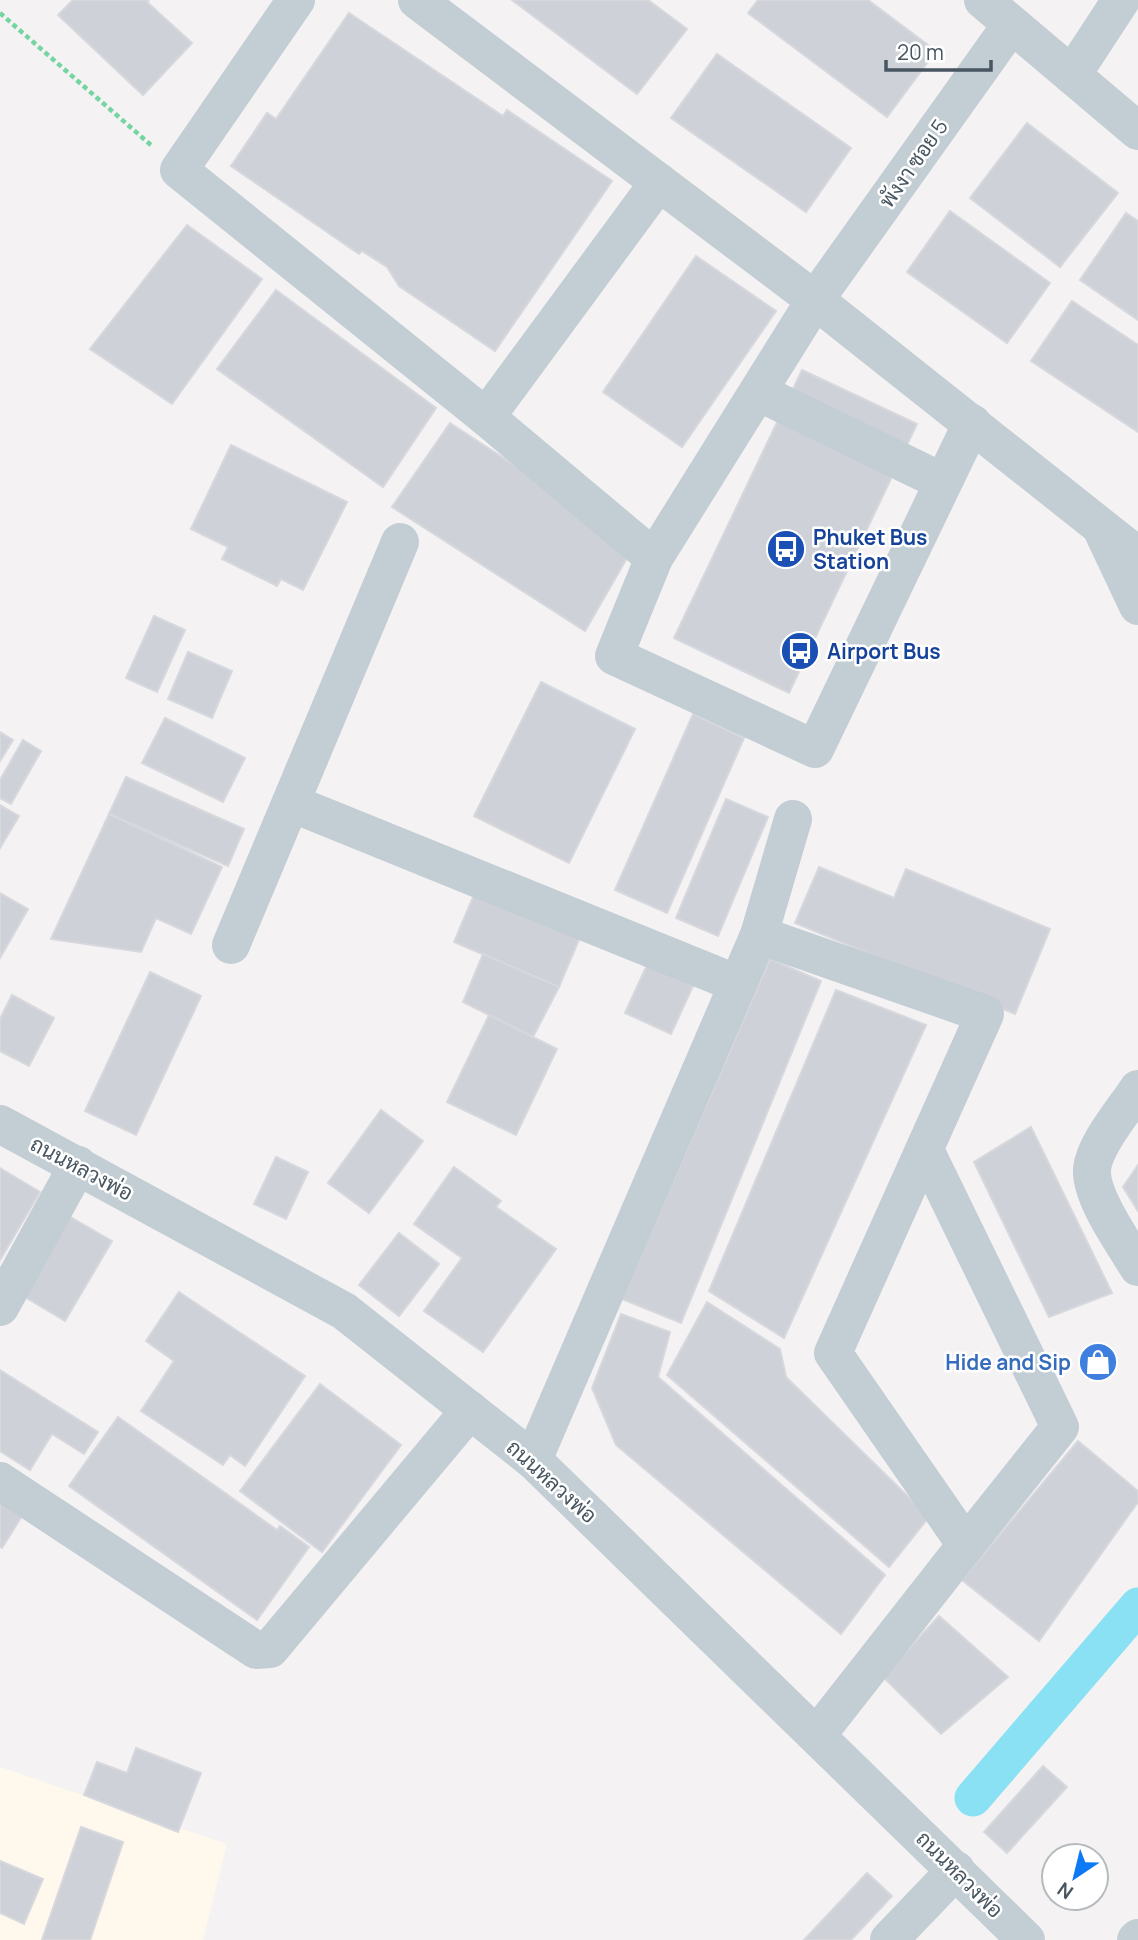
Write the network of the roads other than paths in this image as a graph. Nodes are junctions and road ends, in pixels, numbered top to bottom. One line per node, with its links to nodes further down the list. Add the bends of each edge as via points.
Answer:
1 (296, 0): 11 (street, via 179,170)
2 (417, 0): 8 (street)
3 (983, 0): 5 (street)
4 (1121, 0): 6 (street)
5 (1011, 25): 6 (street); 9 (street, พังงา ซอย 5)
6 (1072, 75): 7 (street)
7 (1138, 131)
8 (659, 182): 9 (street); 11 (street)
9 (815, 300): 10 (street, พังงา ซอย 5); 12 (street)
10 (758, 392): 13 (street); 17 (street, พังงา ซอย 5)
11 (486, 417): 17 (street)
12 (972, 423): 13 (street); 14 (street)
13 (943, 482): 17 (street, พังงา ซอย 5, via 815,749 614,656)
14 (1099, 524): 16 (street); 18 (street)
15 (400, 542): 19 (street)
16 (1138, 556)
17 (654, 558)
18 (1138, 606)
19 (291, 803): 22 (street); 23 (street)
20 (793, 819): 21 (street)
21 (759, 935): 23 (street); 26 (street, via 985,1014)
22 (231, 945)
23 (738, 984): 31 (street)
24 (1138, 1089): 28 (street, via 1105,1139 1092,1169 1098,1196)
25 (0, 1124): 27 (street, ถนนหลวงพ่อ)
26 (926, 1152): 33 (street, via 833,1353); 33 (street, via 1060,1427)
27 (78, 1165): 29 (street); 30 (street, ถนนหลวงพ่อ, via 344,1311)
28 (1138, 1267)
29 (0, 1307)
30 (470, 1410): 31 (street, ถนนหลวงพ่อ); 32 (street, via 270,1649 256,1650)
31 (533, 1460): 34 (street, ถนนหลวงพ่อ)
32 (0, 1481)
33 (966, 1545): 34 (street)
34 (817, 1735): 35 (street, ถนนหลวงพ่อ)
35 (956, 1870): 36 (street); 37 (street, ถนนหลวงพ่อ)
36 (889, 1940)
37 (1026, 1940)

